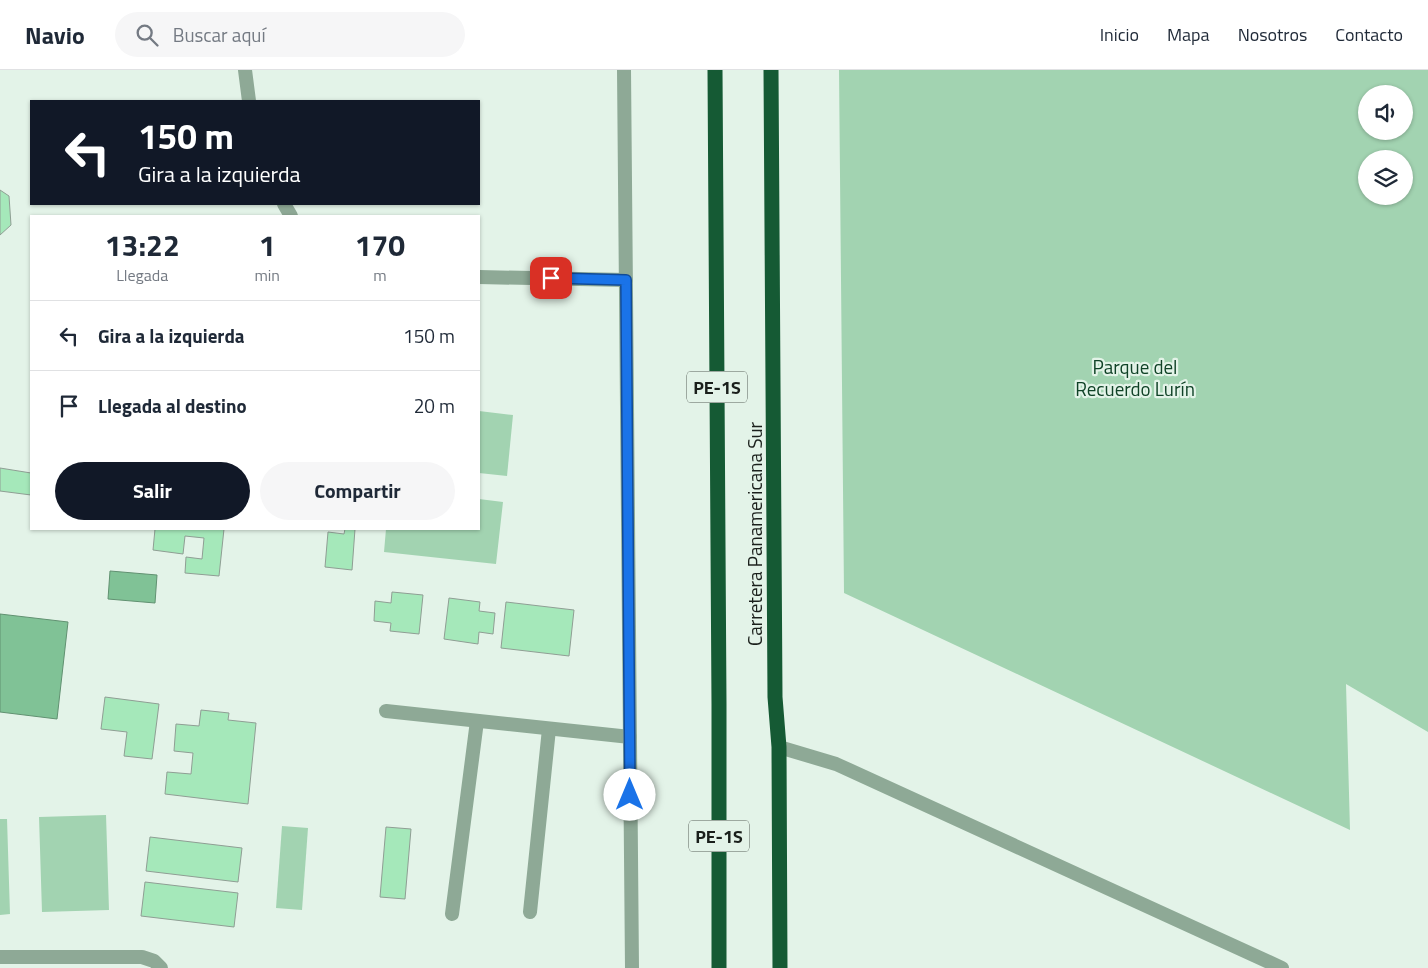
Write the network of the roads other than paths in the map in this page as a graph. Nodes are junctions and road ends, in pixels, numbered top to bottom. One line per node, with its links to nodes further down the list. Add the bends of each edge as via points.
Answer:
1 (245, 70): 5 (street)
2 (624, 70): 7 (street)
3 (715, 70): 18 (highway, Carretera Panamericana Sur / PE-1S)
4 (771, 70): 12 (highway, Carretera Panamericana Sur / PE-1S, via 775,697)
5 (249, 100)
6 (480, 277): 7 (street)
7 (626, 280): 11 (street)
8 (386, 712): 9 (street)
9 (477, 721): 10 (street); 14 (street)
10 (549, 729): 11 (street); 13 (street)
11 (630, 737): 17 (street)
12 (779, 747): 19 (highway, Carretera Panamericana Sur / PE-1S); 20 (street, via 836,764)
13 (530, 912)
14 (452, 914)
15 (0, 958): 16 (street, via 142,956)
16 (161, 968)
17 (632, 968)
18 (718, 968)
19 (780, 968)
20 (1282, 968)

